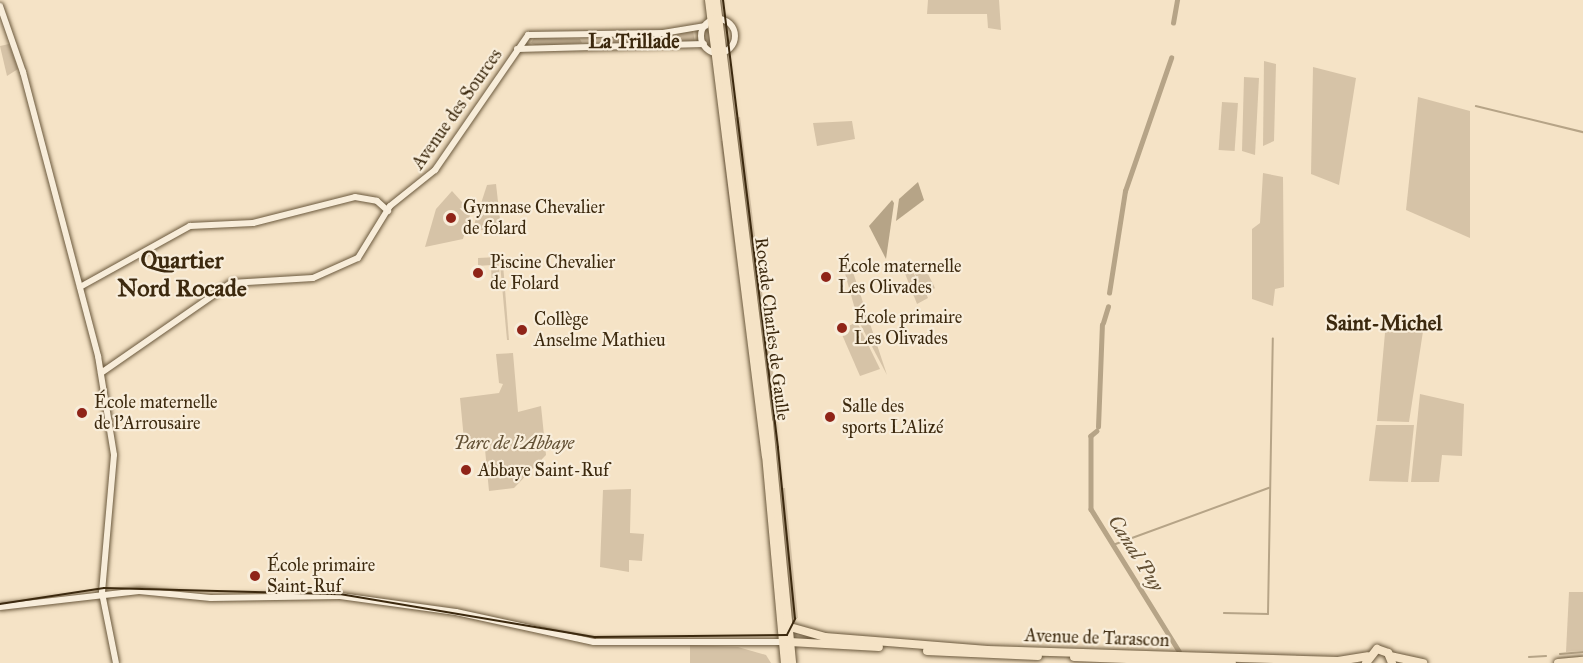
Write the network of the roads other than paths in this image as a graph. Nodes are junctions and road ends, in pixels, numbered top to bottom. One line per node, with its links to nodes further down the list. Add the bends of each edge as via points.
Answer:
1 (709, 0): 4 (main road, Rocade Charles de Gaulle)
2 (716, 0): 4 (main road, Rocade Charles de Gaulle)
3 (0, 6): 11 (street)
4 (712, 22): 5 (street, Avenue des Sources, via 663,33 528,35); 6 (street); 9 (main road, Rocade Charles de Gaulle); 9 (street, via 734,33)
5 (523, 42): 7 (street, Avenue des Sources); 8 (street)
6 (704, 44): 8 (street); 9 (street)
7 (517, 49): 8 (street); 10 (street, Avenue des Sources, via 439,164)
8 (534, 49)
9 (719, 52): 15 (main road, Rocade Charles de Gaulle)
10 (388, 211): 11 (street, via 377,201 354,197 253,223 190,226); 12 (street, via 384,223 348,265 313,278 231,283)
11 (80, 287): 12 (street)
12 (101, 374): 13 (street, via 114,455)
13 (102, 593): 14 (street, Avenue de Tarascon); 17 (street, Avenue de Tarascon, via 352,597 605,642); 22 (street)
14 (0, 607)
15 (787, 625): 16 (main road, Avenue de Tarascon); 17 (main road, Rocade Charles de Gaulle)
16 (825, 637): 17 (main road, Avenue de Tarascon); 19 (main road, Avenue de Tarascon, via 987,650)
17 (789, 642): 18 (main road, Avenue de Tarascon); 23 (main road); 24 (main road, Rocade Charles de Gaulle)
18 (804, 643): 24 (main road, Rocade Charles de Gaulle); 25 (main road, Avenue de Tarascon)
19 (1367, 659): 20 (main road, Avenue de Tarascon, via 1381,650)
20 (1391, 659): 26 (main road)
21 (1583, 661): 27 (main road)
22 (116, 663)
23 (785, 663)
24 (794, 663)
25 (1232, 663)
26 (1423, 663)
27 (1558, 663)

